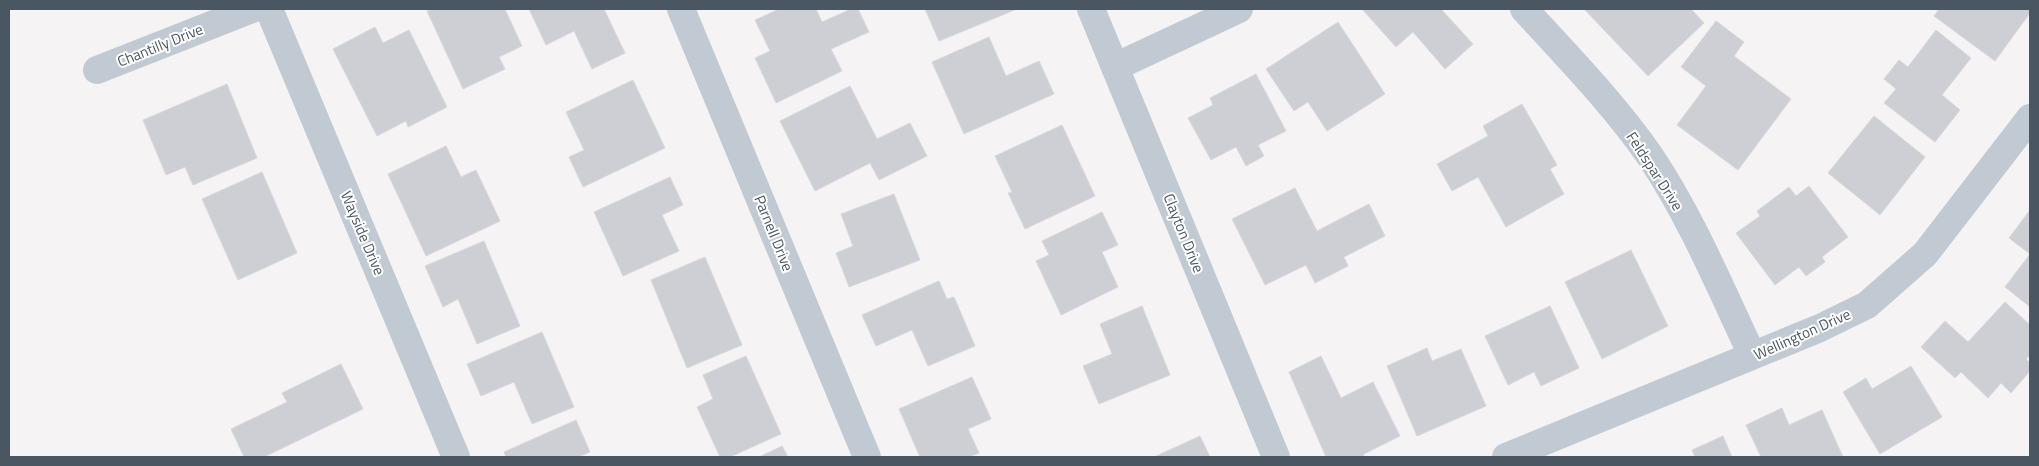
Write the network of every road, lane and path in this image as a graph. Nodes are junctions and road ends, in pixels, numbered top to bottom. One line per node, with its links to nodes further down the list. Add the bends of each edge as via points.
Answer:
1 (252, 9): 8 (street, Chantilly Drive)
2 (269, 9): 11 (street, Wayside Drive)
3 (682, 9): 12 (street, Parnell Drive)
4 (1091, 9): 7 (street, Clayton Drive)
5 (1239, 9): 7 (street)
6 (1524, 9): 10 (street, Feldspar Drive, via 1588,79 1650,156 1680,207)
7 (1115, 67): 13 (street, Clayton Drive)
8 (97, 70)
9 (2030, 118): 10 (street, Wellington Drive, via 1925,254 1867,305)
10 (1752, 355): 14 (street, Wellington Drive)
11 (456, 457)
12 (867, 457)
13 (1276, 457)
14 (1506, 457)

